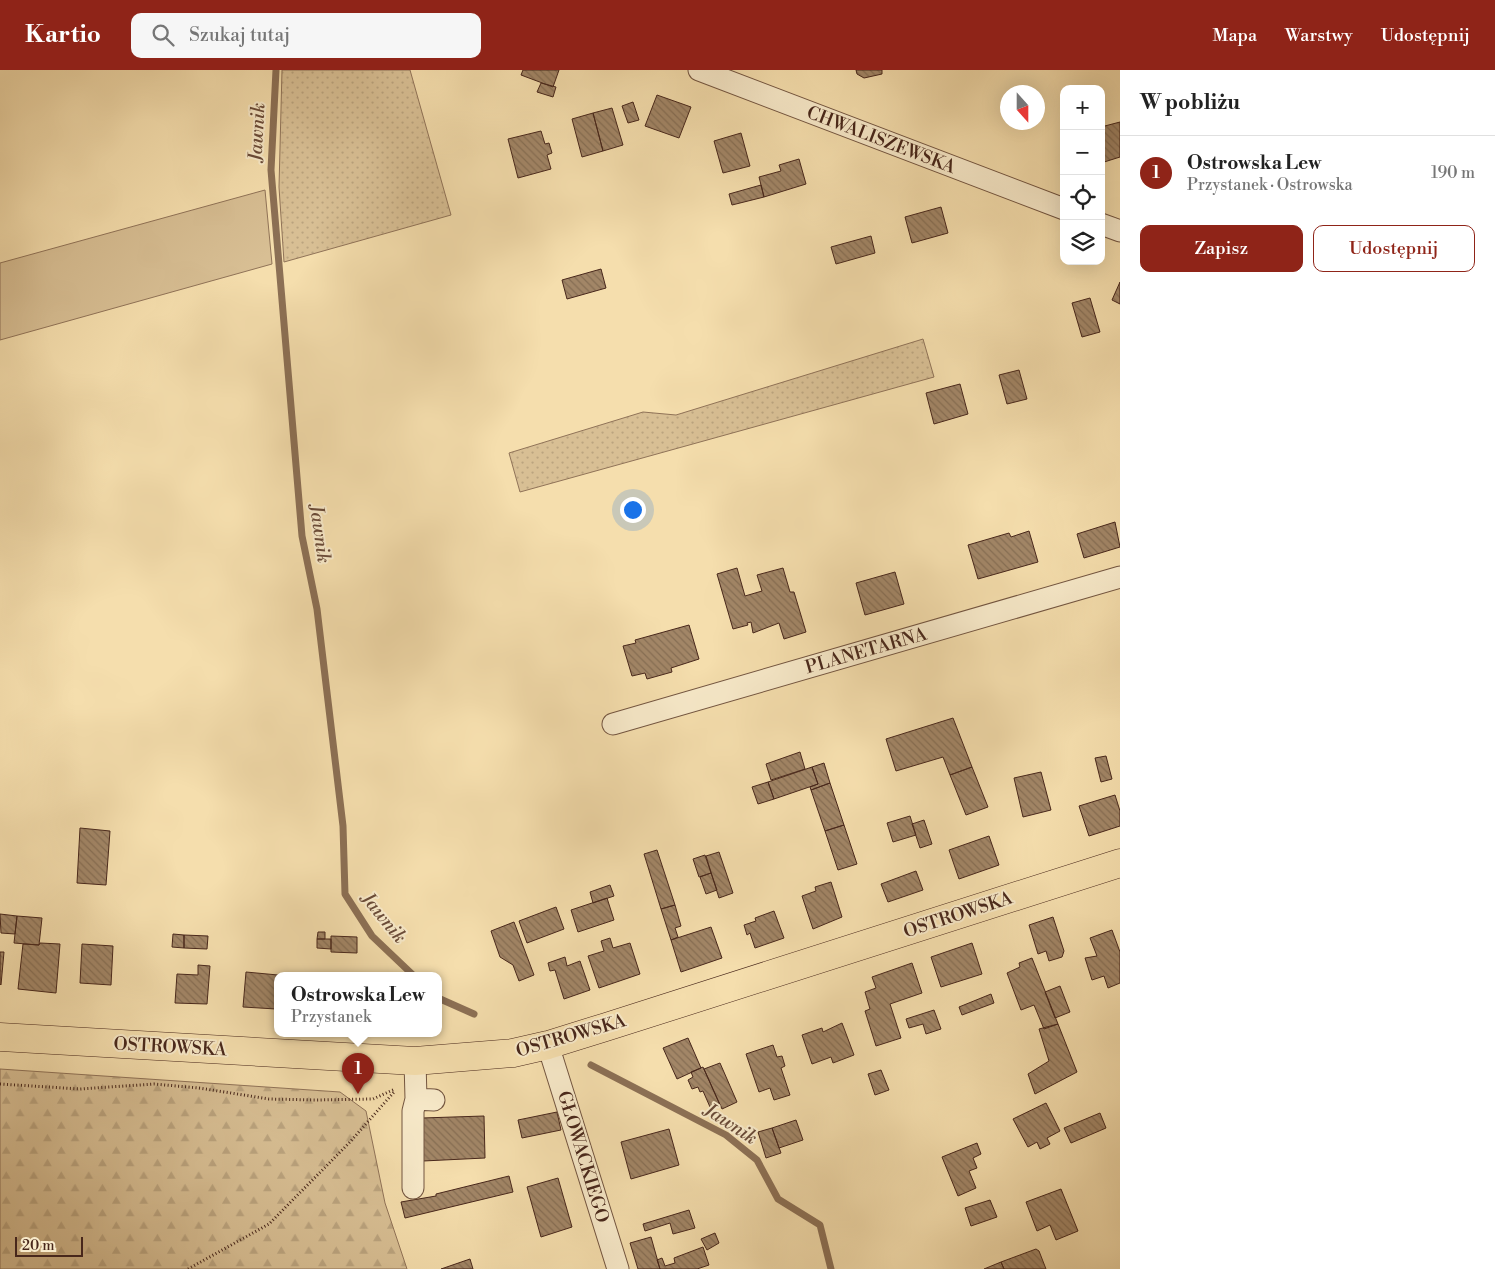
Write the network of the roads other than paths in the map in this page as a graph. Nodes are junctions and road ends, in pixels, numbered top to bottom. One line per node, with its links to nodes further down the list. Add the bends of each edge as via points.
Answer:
1 (699, 70): 2 (street, CHWALISZEWSKA)
2 (724, 74): 3 (street, CHWALISZEWSKA)
3 (1060, 208)
4 (1105, 225): 5 (street)
5 (1120, 231)
6 (1120, 577): 7 (street, PLANETARNA)
7 (613, 724)
8 (1120, 863): 10 (main road, OSTROWSKA)
9 (0, 1037): 11 (main road, OSTROWSKA)
10 (548, 1045): 11 (main road, OSTROWSKA, via 476,1057); 13 (street, GŁOWACKIEGO)
11 (415, 1061): 12 (street, via 425,1099 413,1111)
12 (413, 1188)
13 (618, 1269)

